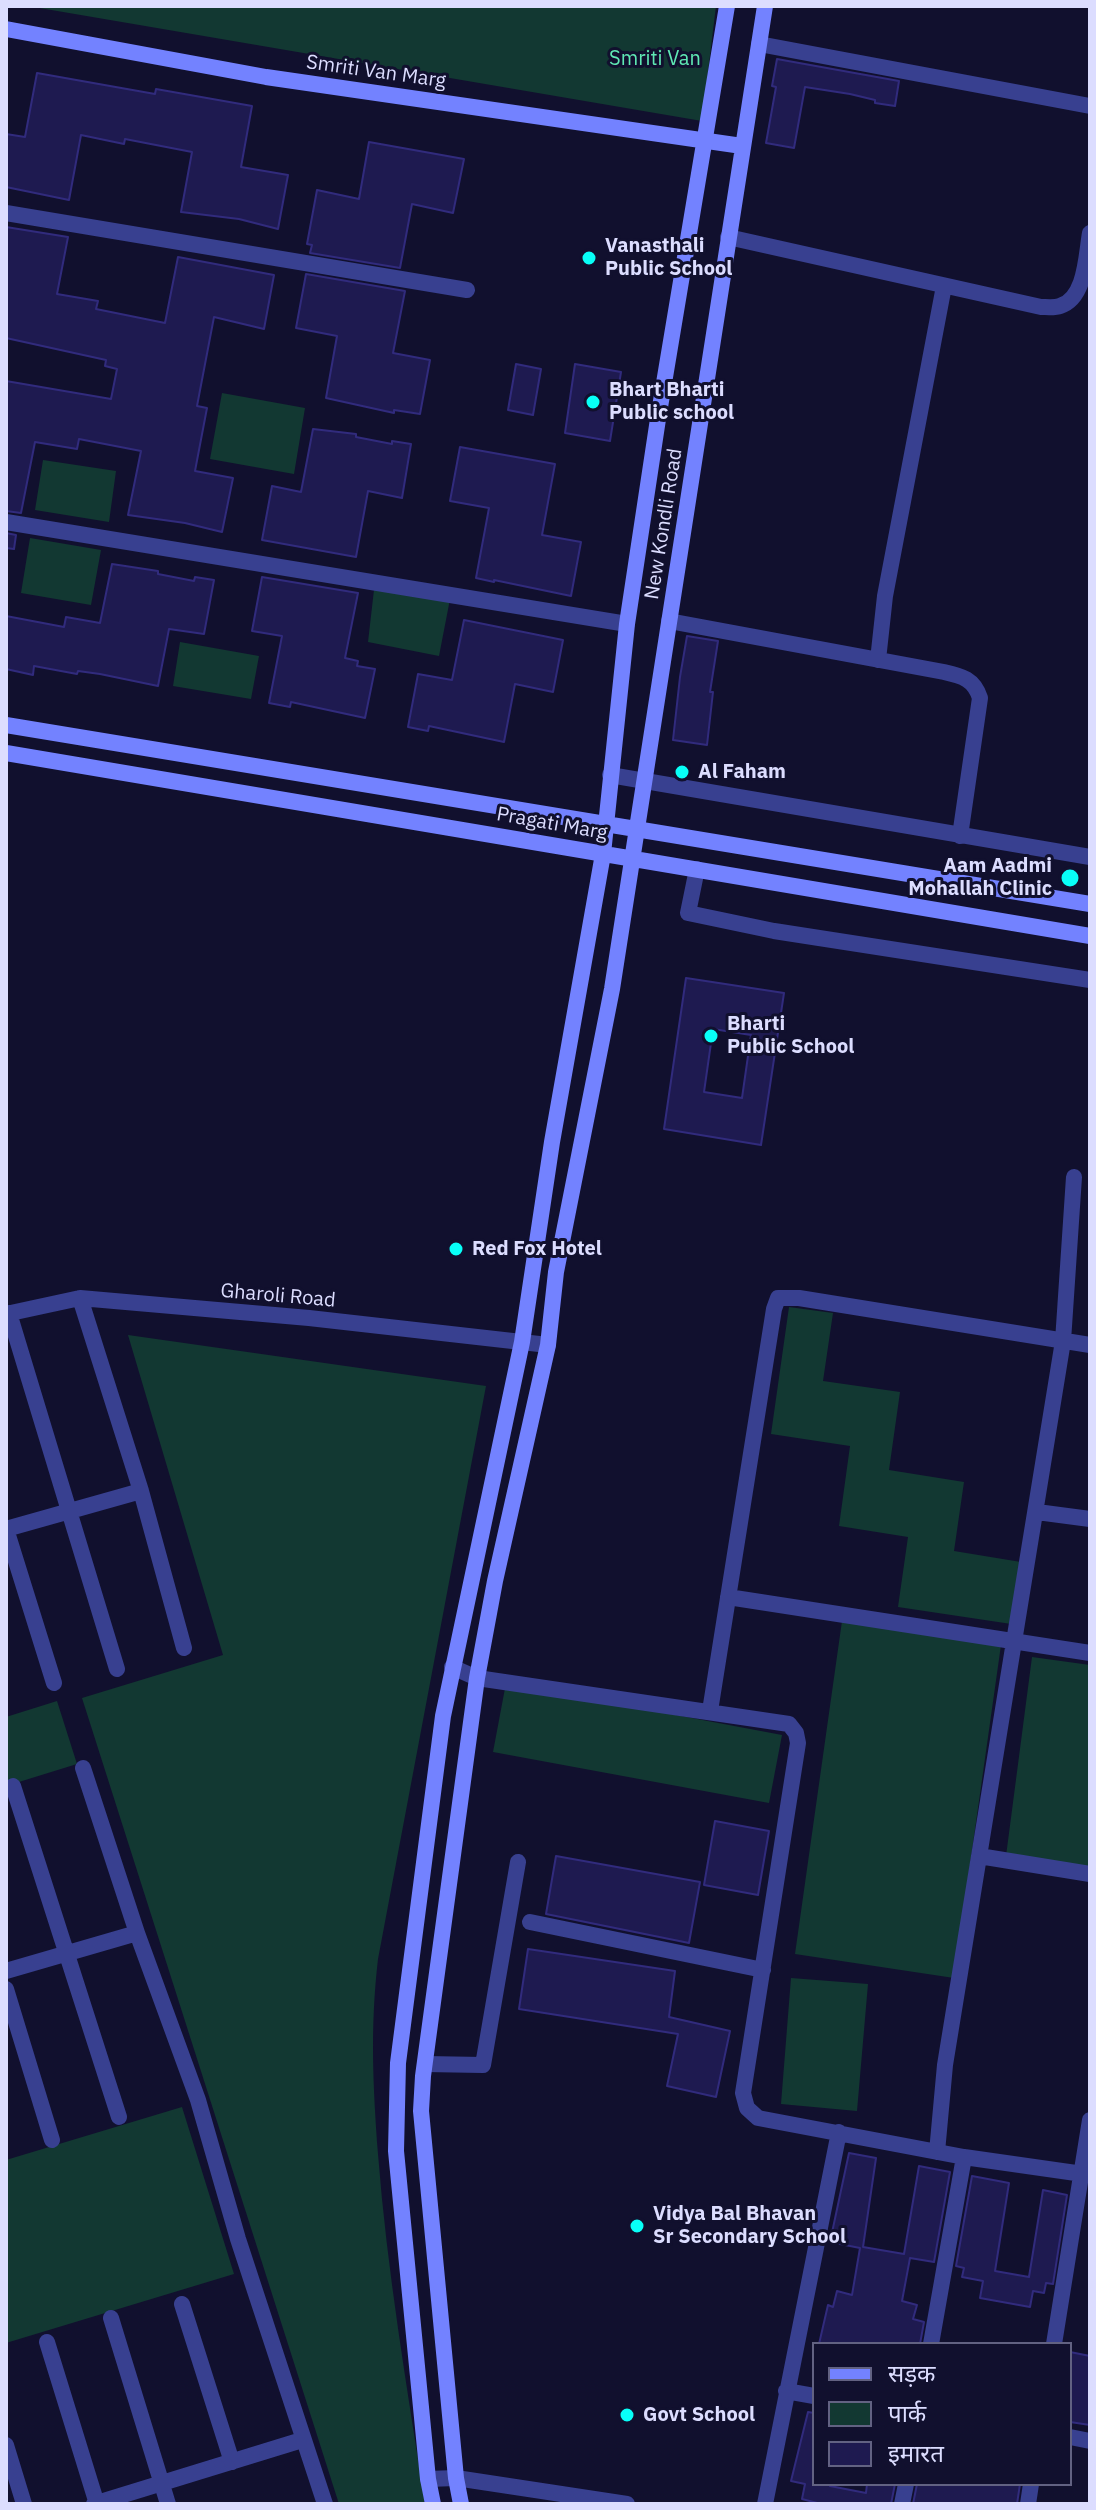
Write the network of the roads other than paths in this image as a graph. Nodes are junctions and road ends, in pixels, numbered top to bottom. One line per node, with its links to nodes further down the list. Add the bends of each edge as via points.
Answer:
1 (727, 6): 6 (street, New Kondli Road)
2 (765, 6): 4 (street, New Kondli Road)
3 (6, 29): 6 (street, Smriti Van Marg, via 266,77)
4 (759, 44): 5 (street); 7 (street, New Kondli Road)
5 (1090, 106)
6 (704, 142): 7 (street, Smriti Van Marg); 15 (street, New Kondli Road)
7 (742, 146): 10 (street, New Kondli Road)
8 (6, 213): 12 (street)
9 (1090, 233): 11 (street, via 1082,281 1061,306 1041,307)
10 (728, 237): 11 (street); 14 (street, New Kondli Road)
11 (944, 286): 16 (street, via 885,596)
12 (467, 290)
13 (6, 522): 15 (street)
14 (669, 621): 16 (street); 20 (street, New Kondli Road)
15 (627, 624): 19 (street, New Kondli Road)
16 (878, 660): 23 (street, via 959,676 976,687 979,716)
17 (6, 725): 21 (street, Pragati Marg)
18 (6, 753): 24 (street, Pragati Marg)
19 (610, 775): 20 (street); 21 (street, New Kondli Road)
20 (643, 782): 22 (street, New Kondli Road); 23 (street)
21 (606, 824): 22 (street, Pragati Marg); 24 (street, New Kondli Road)
22 (636, 828): 26 (street, New Kondli Road); 28 (street, Pragati Marg)
23 (960, 836): 25 (street)
24 (603, 854): 26 (street, Pragati Marg); 35 (street, New Kondli Road)
25 (1090, 857)
26 (632, 858): 27 (street, Pragati Marg); 36 (street, New Kondli Road, via 556,1272)
27 (697, 869): 29 (street, Pragati Marg); 30 (street, via 688,913)
28 (1090, 904)
29 (1090, 936)
30 (1090, 980)
31 (1074, 1177): 34 (street)
32 (80, 1298): 33 (street, Gharoli Road); 35 (street, Gharoli Road); 38 (street)
33 (8, 1314): 39 (street)
34 (1063, 1341): 37 (street); 40 (street); 43 (street, via 778,1298)
35 (522, 1342): 36 (street, Gharoli Road); 47 (street, New Kondli Road)
36 (548, 1345): 49 (street, New Kondli Road)
37 (1090, 1345)
38 (141, 1491): 39 (street); 45 (street)
39 (68, 1511): 42 (street); 48 (street)
40 (1037, 1512): 41 (street); 44 (street)
41 (1090, 1519)
42 (6, 1529): 50 (street)
43 (728, 1597): 44 (street); 51 (street)
44 (1016, 1641): 46 (street); 54 (street)
45 (184, 1648)
46 (1090, 1653)
47 (452, 1667): 49 (street); 82 (street, New Kondli Road, via 396,2102 396,2151)
48 (117, 1669)
49 (477, 1678): 51 (street); 63 (street, New Kondli Road)
50 (54, 1683)
51 (710, 1711): 60 (street, via 775,1720 796,1733)
52 (83, 1768): 58 (street)
53 (13, 1786): 59 (street)
54 (979, 1856): 56 (street); 68 (street, via 945,2065)
55 (518, 1862): 63 (street, via 483,2065)
56 (1090, 1874)
57 (530, 1922): 60 (street)
58 (137, 1933): 59 (street); 78 (street, via 198,2100)
59 (66, 1953): 61 (street); 64 (street)
60 (763, 1970): 66 (street, via 743,2093 747,2108 758,2118)
61 (6, 1971)
62 (6, 1989): 67 (street)
63 (425, 2064): 81 (street, New Kondli Road, via 421,2111)
64 (119, 2117)
65 (1090, 2120): 70 (street)
66 (839, 2132): 68 (street); 76 (street)
67 (52, 2140)
68 (937, 2152): 69 (street)
69 (964, 2157): 70 (street); 74 (street)
70 (1086, 2175): 75 (street)
71 (182, 2304): 80 (street)
72 (111, 2318): 83 (street)
73 (47, 2342): 86 (street)
74 (931, 2342)
75 (1054, 2342)
76 (786, 2391): 77 (street); 92 (street)
77 (812, 2396)
78 (302, 2440): 80 (street); 88 (street)
79 (6, 2445): 85 (street)
80 (232, 2462): 83 (street)
81 (456, 2478): 82 (street); 84 (street); 90 (street, New Kondli Road)
82 (428, 2479): 89 (street, New Kondli Road)
83 (162, 2483): 86 (street); 87 (street)
84 (562, 2498): 91 (street)
85 (24, 2504)
86 (96, 2504)
87 (168, 2504)
88 (325, 2504)
89 (433, 2504)
90 (461, 2504)
91 (627, 2504)
92 (765, 2504)

